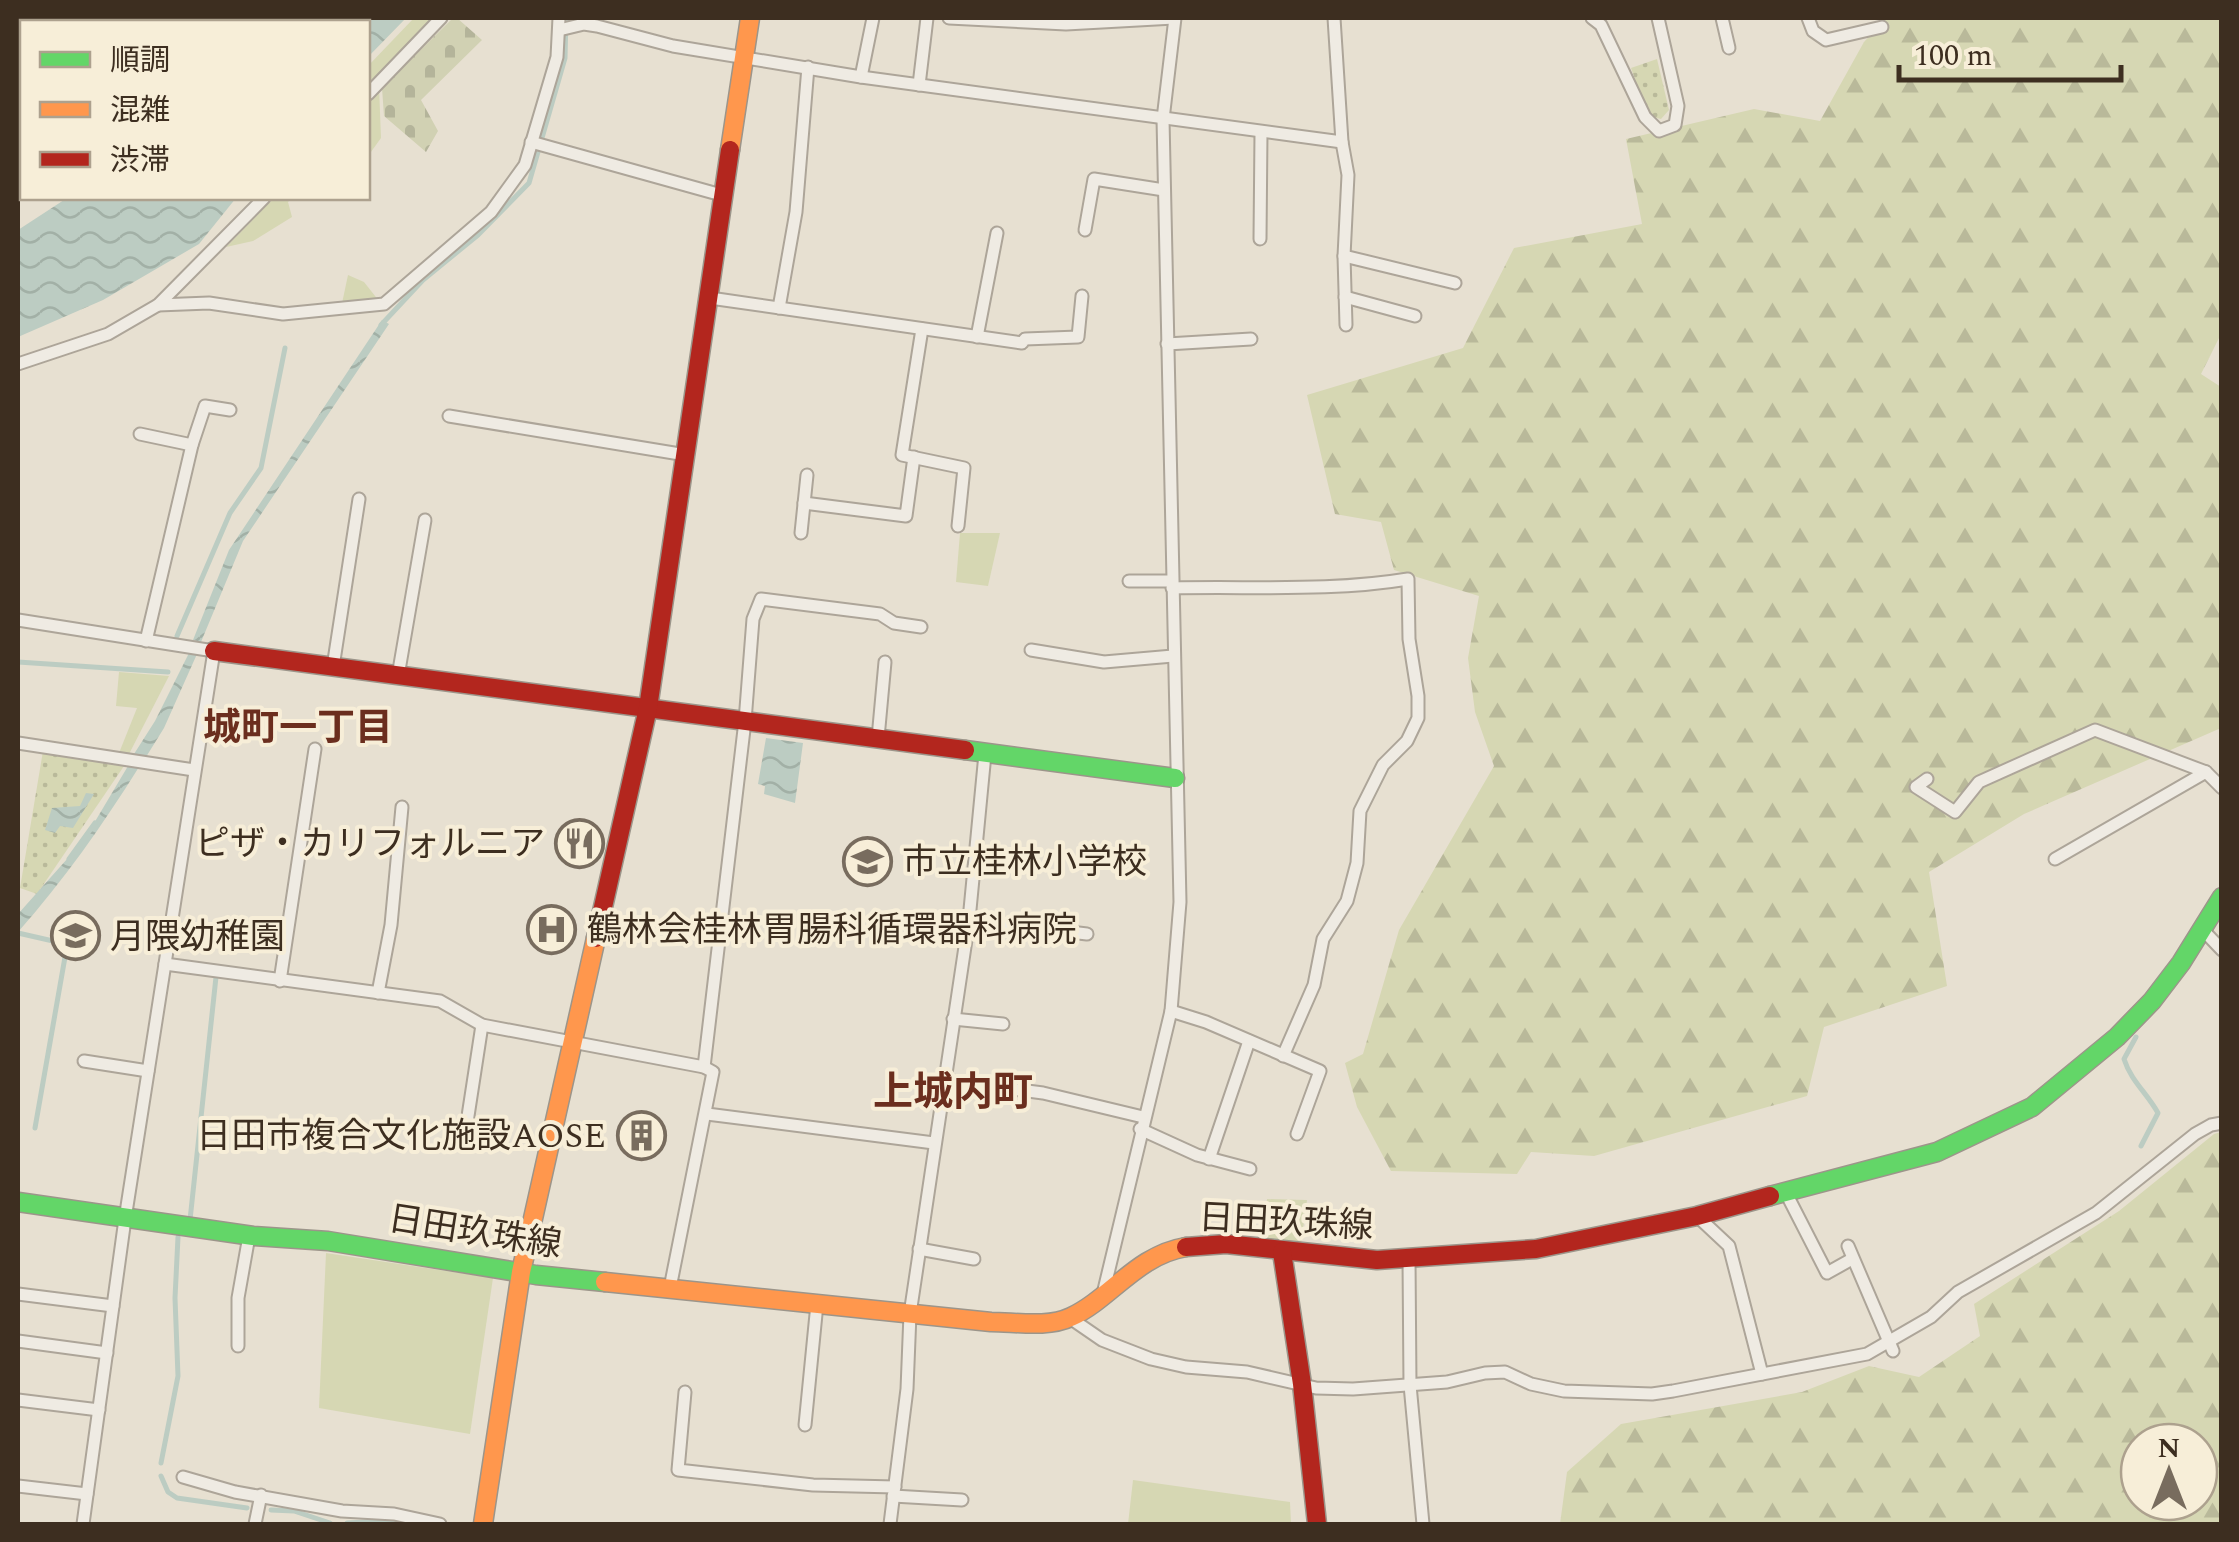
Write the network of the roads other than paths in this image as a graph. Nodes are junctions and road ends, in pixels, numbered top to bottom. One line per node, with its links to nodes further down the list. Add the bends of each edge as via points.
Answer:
1 (440, 18): 20 (street)
2 (750, 18): 16 (street)
3 (873, 18): 18 (street)
4 (928, 18): 19 (street)
5 (949, 18): 12 (street, via 1066,24)
6 (1174, 18): 12 (street); 21 (street)
7 (1334, 18): 23 (street)
8 (1592, 18): 9 (street, via 1645,117 1660,132 1676,124 1678,106)
9 (1658, 18)
10 (1722, 18): 15 (street)
11 (1808, 18): 14 (street, via 1826,40)
12 (1110, 19)
13 (559, 24): 16 (street); 24 (street)
14 (1882, 27)
15 (1729, 48)
16 (745, 56): 17 (street); 26 (street)
17 (808, 68): 18 (street); 37 (street, via 796,212)
18 (861, 76): 19 (street)
19 (919, 86): 21 (street)
20 (370, 92)
21 (1163, 119): 22 (street); 25 (street)
22 (1261, 133): 23 (street); 30 (street)
23 (1342, 142): 31 (street, via 1348,175)
24 (537, 144): 26 (street); 36 (street, via 491,212 384,304 295,314)
25 (1164, 190): 28 (street, via 1094,179); 43 (street)
26 (724, 196): 35 (street)
27 (262, 200): 36 (street)
28 (1085, 230)
29 (998, 233): 41 (street)
30 (1260, 239)
31 (1344, 256): 32 (street); 34 (street)
32 (1454, 283)
33 (1082, 296): 41 (street, via 1078,338 1022,343)
34 (1346, 297): 38 (street); 39 (street)
35 (710, 298): 37 (street); 49 (street)
36 (158, 305): 44 (street, via 108,334)
37 (779, 308): 40 (street)
38 (1415, 316)
39 (1346, 325)
40 (922, 329): 41 (street); 50 (street, via 902,454)
41 (976, 337)
42 (1252, 339): 43 (street)
43 (1167, 344): 58 (street)
44 (18, 364)
45 (230, 410): 48 (street, via 205,406)
46 (450, 416): 49 (street)
47 (140, 434): 48 (street)
48 (192, 445): 61 (street)
49 (686, 455): 68 (street)
50 (914, 457): 53 (street, via 906,516); 55 (street, via 964,468)
51 (807, 475): 53 (street)
52 (358, 500): 66 (street)
53 (804, 503): 56 (street)
54 (425, 520): 67 (street)
55 (958, 526)
56 (800, 532)
57 (1129, 581): 58 (street)
58 (1172, 584): 64 (street); 95 (street, via 1314,589 1408,579 1418,718 1360,811 1347,900 1323,939 1314,984)
59 (18, 620): 61 (street)
60 (920, 627): 69 (street, via 880,614 761,599)
61 (146, 641): 62 (street)
62 (206, 650): 66 (street); 74 (street)
63 (1031, 650): 64 (street, via 1104,662)
64 (1173, 656): 76 (street)
65 (886, 662): 70 (street)
66 (332, 667): 67 (street)
67 (398, 676): 68 (street)
68 (648, 708): 69 (street); 94 (street)
69 (745, 721): 70 (street); 97 (street)
70 (878, 738): 73 (street)
71 (18, 743): 74 (street)
72 (315, 749): 87 (street)
73 (985, 754): 76 (street); 82 (street)
74 (194, 770): 86 (street)
75 (2206, 772): 77 (street, via 2096,730 1979,782 1955,812 1916,786); 78 (street); 80 (street)
76 (1175, 778): 89 (street, via 1180,902)
77 (1928, 779)
78 (2222, 788)
79 (402, 806): 88 (street)
80 (2054, 859)
81 (2222, 896): 83 (street, 日田玖珠線)
82 (968, 920): 84 (street); 90 (street)
83 (2202, 928): 85 (street); 108 (street, 日田玖珠線, via 2152,1001 2032,1106 1937,1152)
84 (1087, 934)
85 (2222, 950)
86 (165, 964): 87 (street); 98 (street)
87 (280, 981): 88 (street)
88 (378, 993): 92 (street, via 440,1002)
89 (1171, 1010): 93 (street); 101 (street)
90 (953, 1019): 91 (street); 99 (street)
91 (1003, 1024)
92 (482, 1025): 94 (street); 103 (street)
93 (1248, 1041): 95 (street); 106 (street)
94 (570, 1044): 97 (street); 117 (street)
95 (1283, 1056): 104 (street, via 1320,1071)
96 (84, 1061): 98 (street)
97 (704, 1068): 100 (street, via 713,1072)
98 (148, 1071): 111 (street)
99 (944, 1080): 101 (street, via 1042,1093); 105 (street)
100 (707, 1114): 105 (street); 118 (street)
101 (1142, 1123): 106 (street); 120 (street)
102 (2222, 1123): 127 (street, via 2195,1134 2096,1213 1958,1292)
103 (466, 1129)
104 (1297, 1134)
105 (934, 1143): 113 (street)
106 (1209, 1158): 107 (street)
107 (1250, 1169)
108 (1786, 1193): 110 (street, 日田玖珠線); 127 (street, via 1827,1273 1850,1252)
109 (18, 1202): 111 (street, 日田玖珠線)
110 (1697, 1216): 115 (street, 日田玖珠線, via 1536,1249); 129 (street, via 1729,1246)
111 (125, 1219): 112 (street, 日田玖珠線); 122 (street)
112 (250, 1236): 117 (street, 日田玖珠線, via 328,1241); 126 (street, via 238,1298)
113 (919, 1249): 116 (street); 123 (street)
114 (1282, 1252): 115 (street, 日田玖珠線); 120 (street, 日田玖珠線, via 1226,1244 1180,1248 1140,1266); 130 (street)
115 (1409, 1259): 131 (street)
116 (974, 1260)
117 (522, 1272): 118 (street, 日田玖珠線); 147 (street)
118 (670, 1288): 121 (street, 日田玖珠線)
119 (18, 1294): 122 (street)
120 (1102, 1296): 124 (street, 日田玖珠線)
121 (817, 1304): 123 (street, 日田玖珠線); 135 (street)
122 (113, 1306): 128 (street)
123 (910, 1314): 124 (street, 日田玖珠線, via 992,1322); 138 (street)
124 (1070, 1318): 130 (street, via 1102,1340 1151,1359)
125 (18, 1341): 128 (street)
126 (238, 1346)
127 (1890, 1347): 129 (street)
128 (107, 1353): 134 (street)
129 (1762, 1374): 131 (street, via 1652,1394 1564,1391 1505,1372)
130 (1302, 1384): 131 (street); 149 (street)
131 (1410, 1385): 150 (street)
132 (685, 1392): 138 (street, via 678,1470)
133 (18, 1400): 134 (street)
134 (99, 1410): 139 (street)
135 (805, 1425)
136 (183, 1477): 140 (street)
137 (18, 1486): 139 (street)
138 (894, 1491): 141 (street); 148 (street)
139 (87, 1494): 143 (street)
140 (261, 1496): 142 (street); 144 (street)
141 (962, 1500)
142 (342, 1511): 145 (street); 146 (street)
143 (83, 1524)
144 (255, 1524)
145 (340, 1524)
146 (440, 1524)
147 (483, 1524)
148 (890, 1524)
149 (1317, 1524)
150 (1423, 1524)

